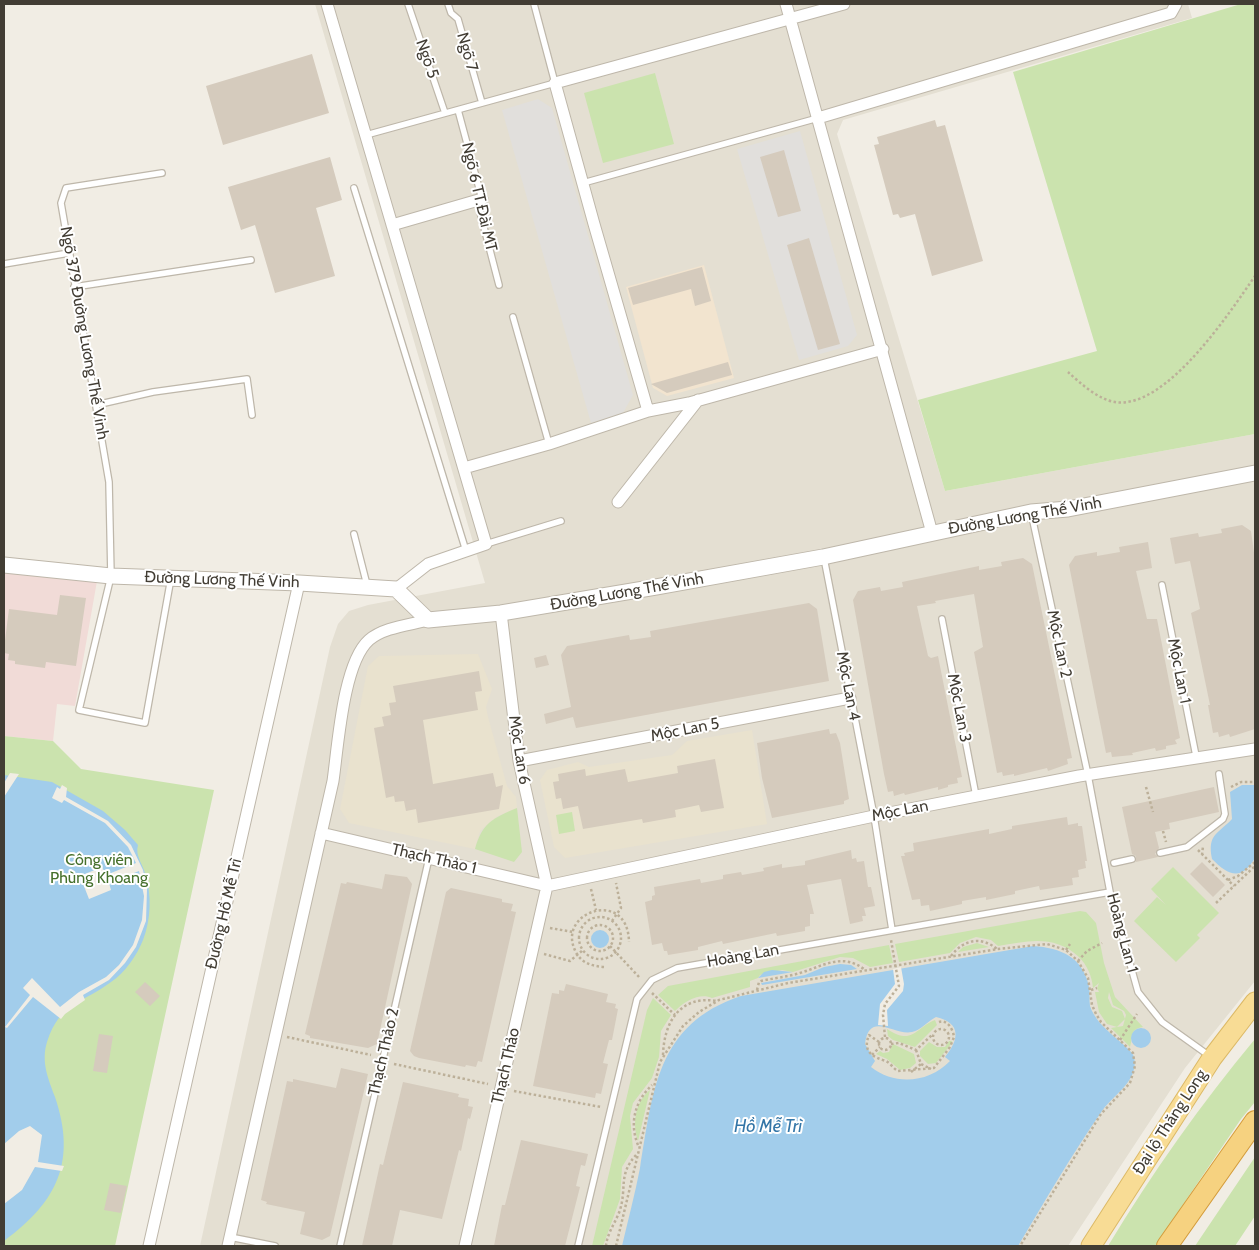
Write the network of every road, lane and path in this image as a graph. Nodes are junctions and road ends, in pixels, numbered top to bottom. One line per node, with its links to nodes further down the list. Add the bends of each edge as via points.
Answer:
1 (327, 4): 14 (street)
2 (408, 4): 12 (lane, Ngõ 5)
3 (448, 4): 10 (lane, Ngõ 7, via 458,19)
4 (534, 4): 9 (lane)
5 (786, 4): 8 (street)
6 (844, 4): 8 (street)
7 (1176, 4): 13 (street, via 1171,13)
8 (790, 19): 9 (street); 13 (street)
9 (555, 83): 10 (lane); 16 (street)
10 (482, 103): 11 (lane)
11 (458, 110): 12 (lane); 18 (lane, Ngõ 6 TT.Đài MT)
12 (445, 113): 14 (lane)
13 (818, 118): 16 (lane); 27 (street)
14 (366, 135): 19 (street)
15 (162, 173): 20 (lane, Ngõ 379 Đường Lương Thế Vinh, via 66,188 61,203)
16 (583, 183): 31 (street)
17 (354, 188): 42 (lane)
18 (482, 199): 19 (street); 24 (lane, Ngõ 6 TT.Đài MT, via 480,212)
19 (392, 225): 34 (street)
20 (69, 253): 22 (lane); 25 (lane, Ngõ 379 Đường Lương Thế Vinh)
21 (251, 260): 25 (lane)
22 (4, 264)
23 (1255, 276): 28 (path, via 1209,341 1165,384 1136,400 1115,402 1086,389)
24 (500, 285)
25 (74, 287): 30 (lane, Ngõ 379 Đường Lương Thế Vinh)
26 (513, 317): 33 (lane)
27 (883, 349): 29 (street); 39 (street)
28 (1068, 372)
29 (698, 400): 31 (street); 36 (street)
30 (96, 405): 32 (lane, via 154,392 247,379); 45 (lane, Ngõ 379 Đường Lương Thế Vinh, via 109,482)
31 (648, 411): 33 (street)
32 (252, 415)
33 (548, 444): 34 (street)
34 (464, 468): 41 (street)
35 (1255, 473): 37 (street, Đường Lương Thế Vinh, via 1068,509)
36 (618, 502)
37 (1032, 512): 39 (street, Đường Lương Thế Vinh); 59 (lane, Mộc Lan 2)
38 (561, 521): 41 (lane)
39 (932, 533): 43 (street, Đường Lương Thế Vinh)
40 (354, 534): 49 (lane)
41 (486, 544): 42 (street)
42 (466, 551): 50 (street, via 428,564)
43 (823, 557): 51 (street, Đường Lương Thế Vinh); 54 (lane, Mộc Lan 4)
44 (4, 565): 45 (street, Đường Lương Thế Vinh)
45 (111, 576): 46 (street, Đường Lương Thế Vinh); 46 (lane, Ngõ 379 Đường Lương Thế Vinh, via 79,710 145,723)
46 (171, 578): 47 (street, Đường Lương Thế Vinh)
47 (300, 582): 49 (street, Đường Lương Thế Vinh); 153 (street, Đường Hồ Mễ Trì)
48 (1162, 585): 56 (lane, Mộc Lan 1)
49 (368, 588): 50 (street, Đường Lương Thế Vinh)
50 (396, 589): 53 (street)
51 (501, 613): 53 (street, Đường Lương Thế Vinh); 57 (street, Mộc Lan 6)
52 (942, 619): 61 (lane, Mộc Lan 3)
53 (428, 620): 64 (street, via 387,630 369,640 353,663)
54 (850, 698): 57 (street, Mộc Lan 5); 63 (lane, Mộc Lan 4)
55 (1255, 749): 56 (street, Mộc Lan)
56 (1196, 756): 59 (street, Mộc Lan)
57 (519, 761): 74 (street, Mộc Lan 6)
58 (1219, 774): 66 (lane, via 1223,819 1187,847)
59 (1088, 775): 61 (street, Mộc Lan); 77 (lane, Hoàng Lan 1)
60 (1146, 787): 62 (path)
61 (976, 796): 63 (street, Mộc Lan)
62 (1152, 812)
63 (874, 816): 74 (street, Mộc Lan); 88 (lane, Mộc Lan 4)
64 (321, 833): 67 (street, Thạch Thảo 1); 152 (street)
65 (1196, 848): 72 (path)
66 (1160, 853)
67 (429, 858): 74 (street, Thạch Thảo 1); 155 (lane, Thạch Thảo 2)
68 (1132, 858): 69 (lane)
69 (1114, 862)
70 (1255, 862): 72 (path)
71 (1255, 866): 76 (path)
72 (1228, 880): 76 (path)
73 (616, 882): 80 (path, via 621,908)
74 (548, 886): 156 (street, Thạch Thảo)
75 (590, 886): 79 (path)
76 (1234, 886): 78 (path)
77 (1110, 892): 88 (lane, Hoàng Lan); 140 (lane, Hoàng Lan 1, via 1138,992 1162,1022)
78 (1216, 903)
79 (596, 910): 80 (path); 89 (path, via 585,914)
80 (616, 914): 82 (path); 91 (path, via 626,924 629,940)
81 (604, 917): 82 (path); 83 (path, via 592,918); 84 (path)
82 (612, 920): 86 (path)
83 (584, 924): 87 (path); 94 (path, via 579,934)
84 (602, 925): 87 (path); 90 (path)
85 (550, 928): 89 (path)
86 (619, 929): 90 (path); 91 (path)
87 (590, 930): 93 (path)
88 (892, 930): 157 (lane, Hoàng Lan, via 677,968 652,980 637,999)
89 (573, 932): 104 (path)
90 (611, 932): 97 (path)
91 (621, 940): 102 (path)
92 (891, 940): 110 (path)
93 (587, 942): 94 (path); 99 (path)
94 (580, 943): 98 (path)
95 (1102, 943): 108 (path)
96 (1070, 944): 101 (path)
97 (610, 946): 99 (path, via 604,951); 102 (path)
98 (583, 950): 104 (path); 105 (path)
99 (594, 950): 105 (path)
100 (998, 950): 101 (path, via 1047,944); 106 (path); 106 (path, via 989,942 971,941)
101 (1066, 950): 108 (path)
102 (615, 952): 107 (path); 113 (path)
103 (544, 954): 104 (path, via 570,961)
104 (578, 955): 109 (path, via 586,963)
105 (591, 957): 107 (path)
106 (950, 957): 110 (path)
107 (601, 959): 109 (path)
108 (1078, 960): 116 (path, via 1088,978)
109 (600, 966): 111 (path)
110 (896, 966): 112 (path); 127 (path, via 899,986 884,1004)
111 (604, 967)
112 (865, 970): 115 (path); 115 (path, via 850,961 838,960 797,974 761,981)
113 (639, 977)
114 (1097, 988): 116 (path)
115 (756, 990): 118 (path)
116 (1090, 990): 123 (path, via 1092,1004)
117 (652, 992): 121 (path)
118 (717, 1001): 121 (path, via 695,1001); 139 (path, via 683,1026)
119 (1255, 1002): 140 (main road, Đại lộ Thăng Long)
120 (1137, 1014): 129 (path)
121 (674, 1015): 139 (path, via 665,1032)
122 (1110, 1025): 123 (path)
123 (1107, 1028): 129 (path)
124 (943, 1029): 125 (path); 128 (path); 130 (path, via 939,1020 951,1027)
125 (933, 1034): 128 (path, via 938,1045 944,1046); 136 (path)
126 (282, 1036): 137 (path)
127 (885, 1037): 131 (path); 132 (path)
128 (949, 1040): 130 (path)
129 (1120, 1040): 135 (path)
130 (954, 1041): 143 (path, via 937,1066)
131 (879, 1042): 134 (path); 138 (path, via 868,1035 867,1044)
132 (891, 1044): 134 (path, via 887,1050); 136 (path, via 899,1043)
133 (1134, 1045): 135 (path)
134 (880, 1047): 138 (path)
135 (1130, 1049): 160 (path, via 1135,1059 1132,1079 1101,1114)
136 (916, 1050): 142 (path)
137 (371, 1055)
138 (872, 1055): 144 (path, via 898,1071)
139 (663, 1056): 146 (path)
140 (1212, 1058): 161 (main road, Đại lộ Thăng Long)
141 (394, 1064): 145 (path)
142 (921, 1064): 143 (path); 144 (path)
143 (931, 1069): 144 (path)
144 (911, 1072)
145 (488, 1084)
146 (654, 1084): 150 (path); 150 (path, via 645,1092 634,1115 634,1137)
147 (514, 1091): 148 (path)
148 (601, 1107)
149 (1255, 1121): 162 (highway)
150 (639, 1147): 151 (path)
151 (637, 1153): 158 (path, via 623,1176 620,1209); 159 (path)
152 (229, 1242): 154 (lane)
153 (149, 1246)
154 (275, 1246)
155 (340, 1246)
156 (465, 1246)
157 (578, 1246)
158 (606, 1246)
159 (616, 1246)
160 (1020, 1246)
161 (1091, 1246)
162 (1167, 1246)

